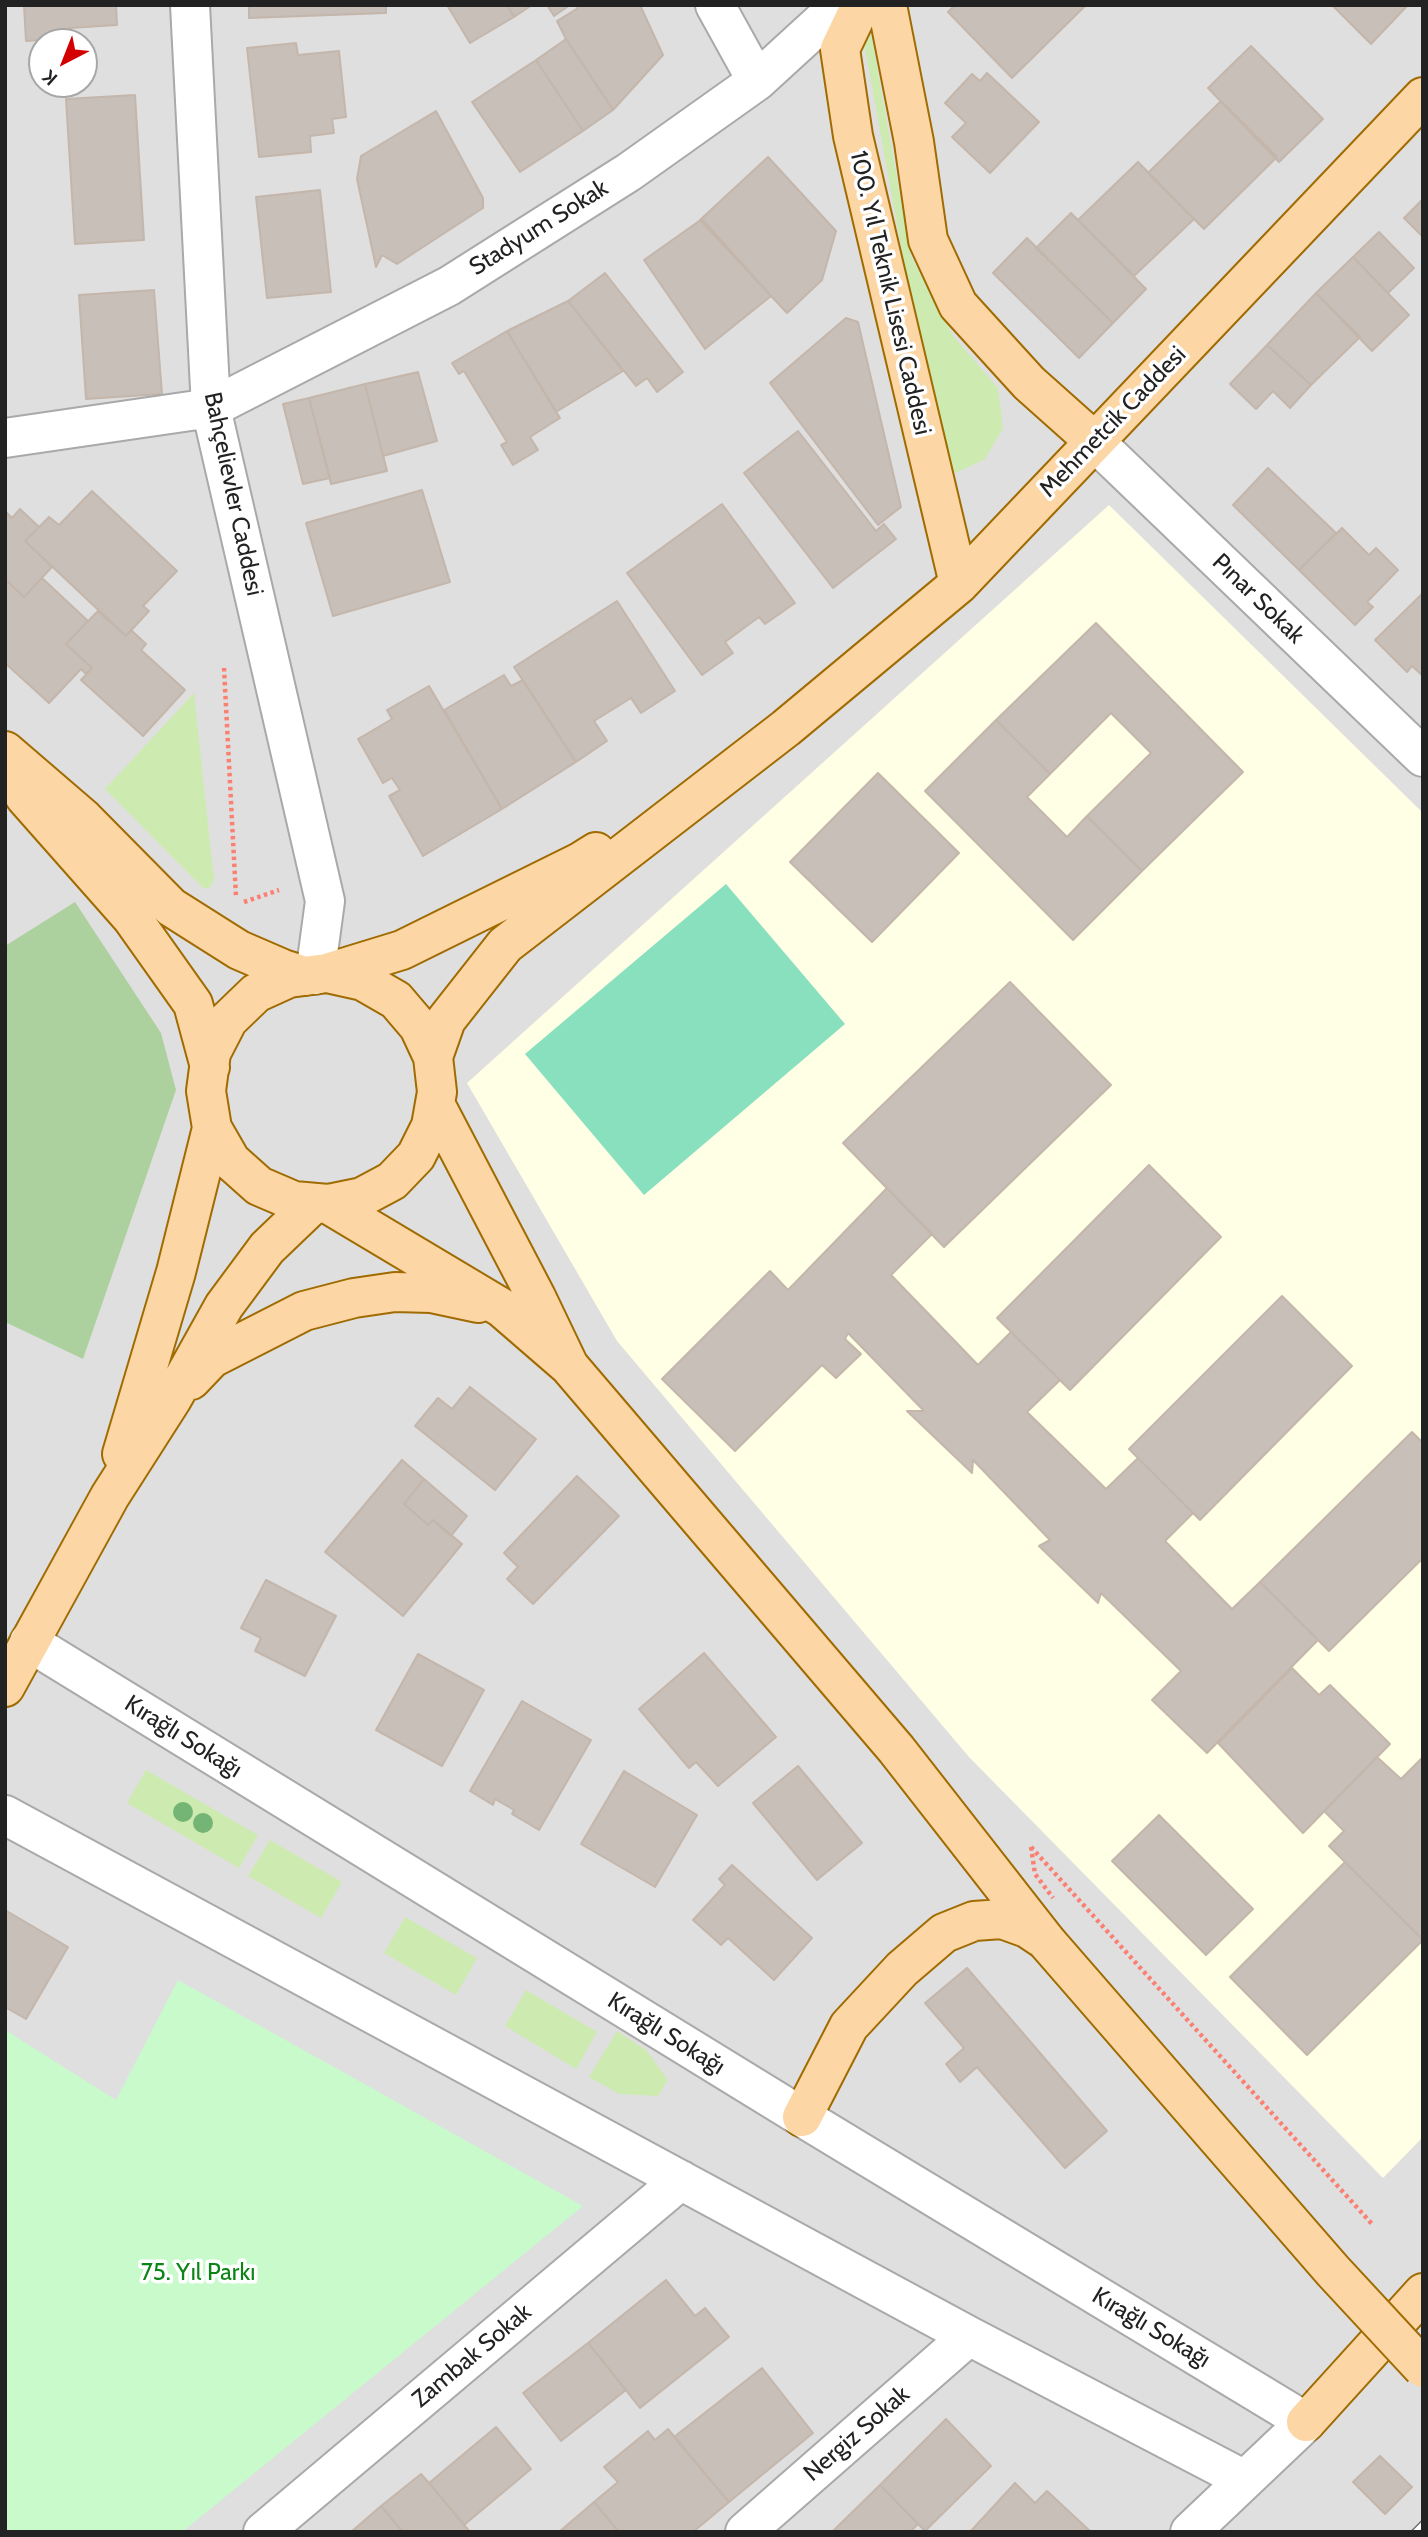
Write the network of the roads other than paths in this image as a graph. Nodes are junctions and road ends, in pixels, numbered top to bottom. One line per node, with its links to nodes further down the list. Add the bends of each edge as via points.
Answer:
1 (190, 5): 8 (street, Bahçelievler Caddesi)
2 (715, 5): 6 (street)
3 (839, 5): 6 (street, Stadyum Sokak)
4 (861, 5): 11 (main road, 100. Yıl Teknik Lisesi Caddesi, via 840,49 853,136)
5 (887, 5): 10 (main road, 100. Yıl Teknik Lisesi Caddesi, via 928,240 958,305 1029,383)
6 (757, 81): 8 (street, Stadyum Sokak, via 629,172 449,286)
7 (1423, 97): 10 (main road, Mehmetcik Caddesi)
8 (211, 408): 9 (street, Stadyum Sokak); 16 (street, Bahçelievler Caddesi, via 325,901)
9 (5, 438)
10 (1094, 441): 11 (main road, Mehmetcik Caddesi); 14 (street, Pınar Sokak)
11 (959, 584): 12 (main road, Mehmetcik Caddesi)
12 (786, 729): 16 (main road, via 580,862 402,950); 17 (main road, via 505,945 446,1020)
13 (5, 751): 16 (main road, via 84,819 171,908 239,950 283,970)
14 (1423, 757)
15 (5, 767): 18 (main road, via 25,797 132,918 193,1004)
16 (316, 975): 17 (main road, via 363,981 396,1000 419,1027); 18 (main road, via 289,978 256,993 228,1020 211,1053)
17 (433, 1058): 19 (main road)
18 (210, 1067): 20 (main road, via 206,1091)
19 (435, 1104): 21 (main road, via 431,1126 416,1156 392,1181 362,1197); 23 (main road)
20 (212, 1128): 21 (main road, via 231,1161 260,1186 294,1201); 25 (main road, via 176,1272)
21 (321, 1203): 22 (main road); 24 (main road, via 267,1248 224,1306)
22 (502, 1308): 23 (main road); 24 (main road, via 431,1293 395,1292 304,1311 212,1358)
23 (569, 1366): 29 (main road, via 896,1749)
24 (172, 1399): 25 (main road)
25 (110, 1496): 26 (main road)
26 (29, 1642): 27 (main road); 30 (street, Kırağlı Sokağı)
27 (5, 1687)
28 (5, 1815): 31 (street)
29 (1046, 1941): 30 (main road, via 1002,1919 974,1921 943,1933 849,2026); 34 (main road, bridge)
30 (802, 2117): 35 (street, Kırağlı Sokağı)
31 (681, 2180): 33 (street); 37 (street, Zambak Sokak)
32 (1423, 2293): 35 (main road)
33 (969, 2336): 36 (street); 38 (street, Nergiz Sokak)
34 (1423, 2368)
35 (1306, 2422): 36 (street)
36 (1245, 2480): 39 (street)
37 (263, 2532)
38 (745, 2532)
39 (1190, 2532)

